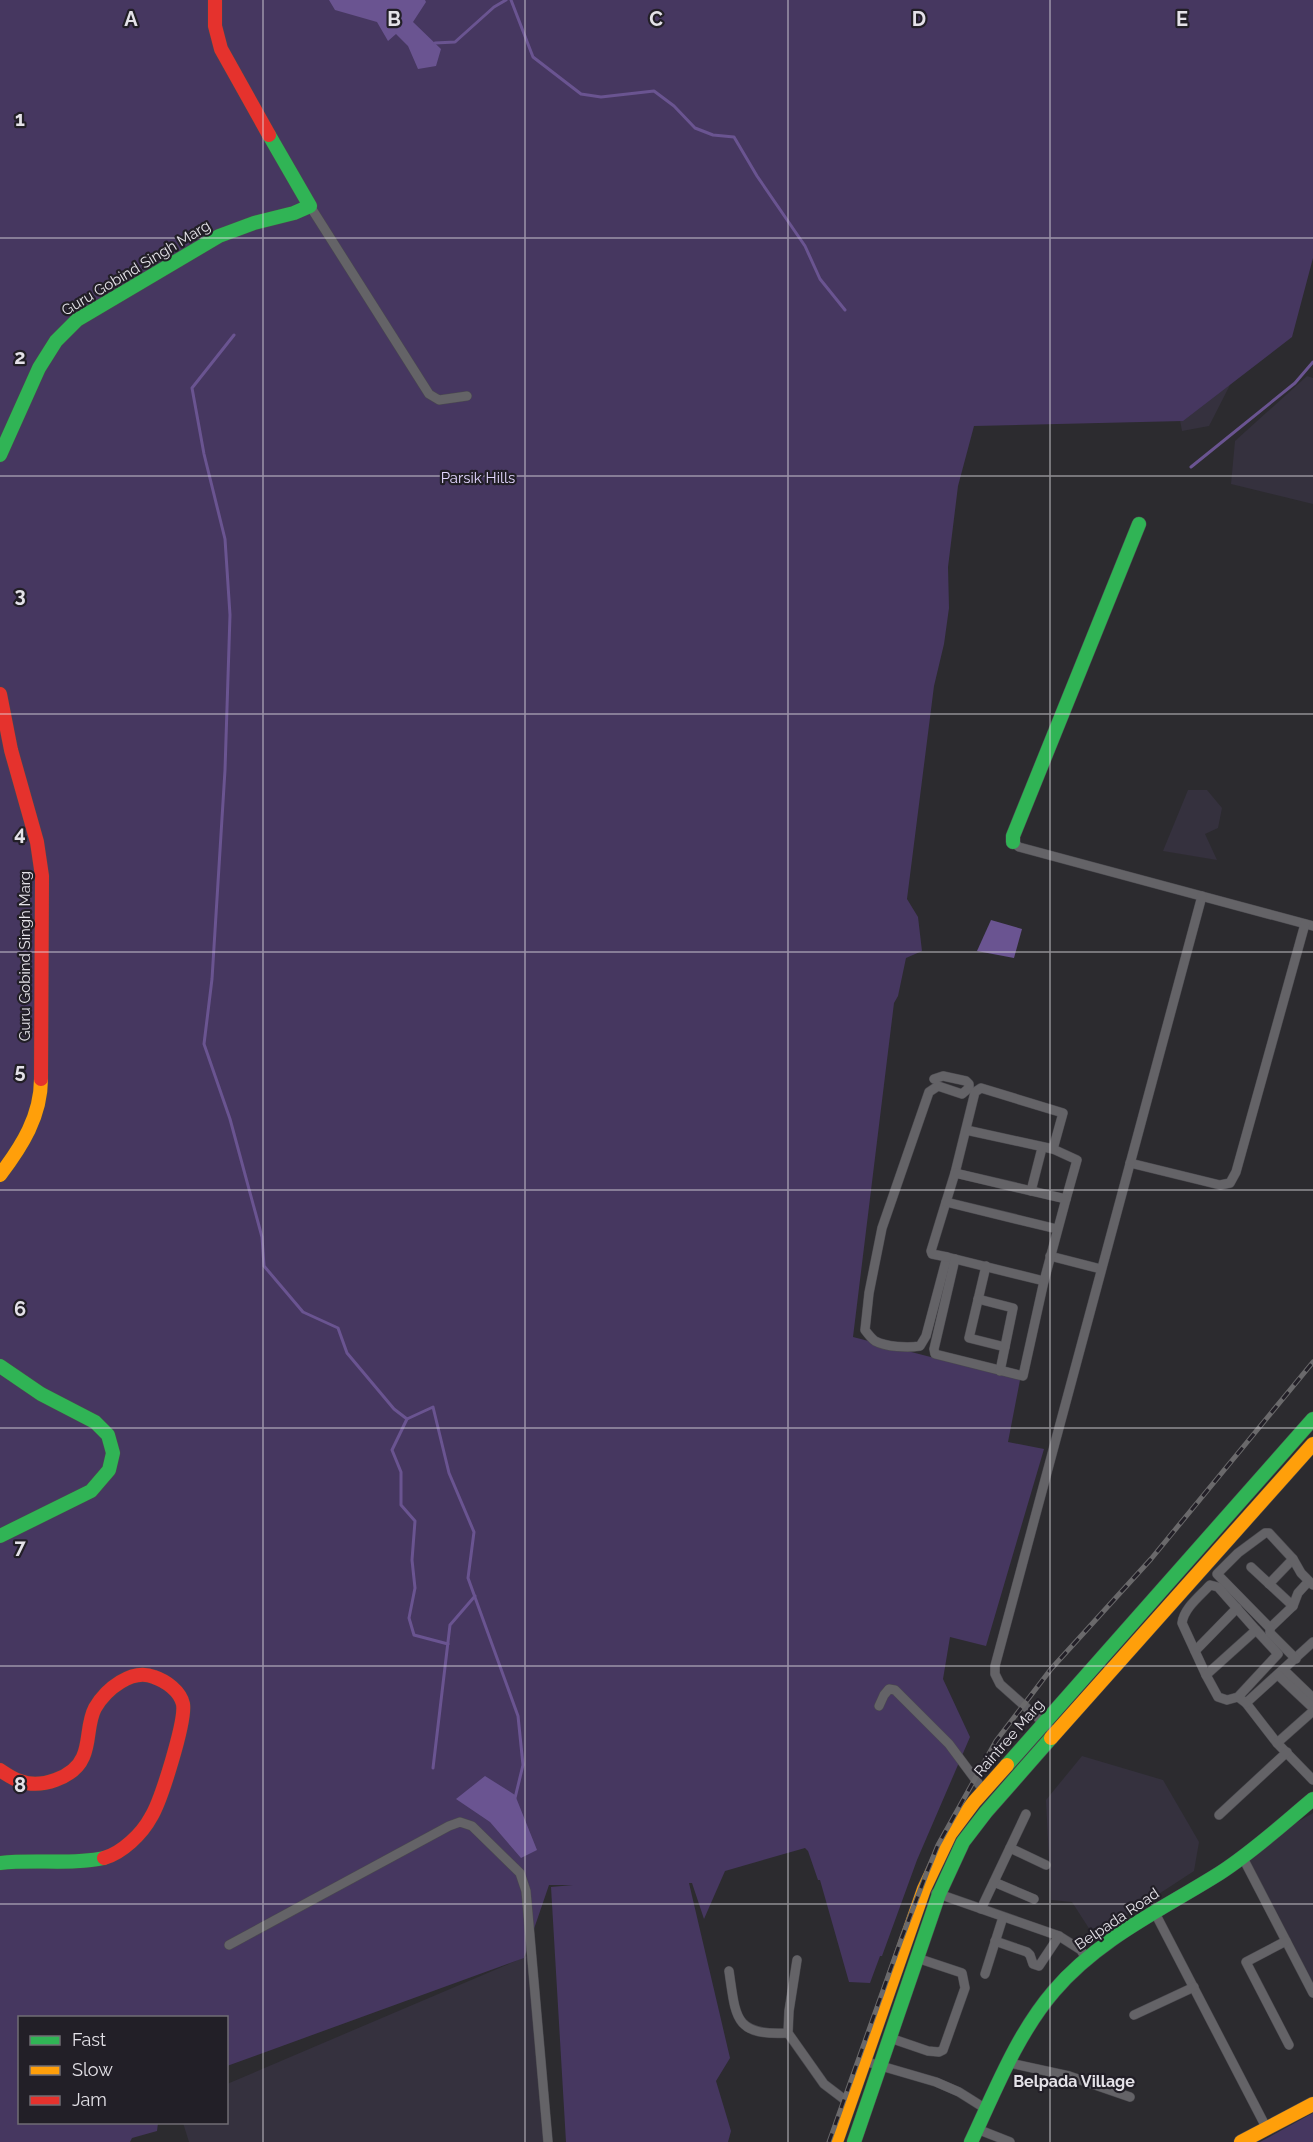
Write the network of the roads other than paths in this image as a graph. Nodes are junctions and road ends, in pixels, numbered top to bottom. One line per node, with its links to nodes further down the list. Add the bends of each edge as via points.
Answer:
1 (216, 0): 2 (street, via 215,26 221,49)
2 (310, 206): 3 (street, via 429,394 439,400); 4 (street, Guru Gobind Singh Marg, via 212,239 77,320 56,341 39,368)
3 (467, 396)
4 (0, 455)
5 (1140, 524): 7 (street)
6 (0, 694): 16 (street, Guru Gobind Singh Marg, via 42,876 41,1097 24,1142)
7 (1013, 842): 8 (street, via 1018,847)
8 (1202, 896): 9 (street); 14 (street)
9 (1309, 925): 14 (street, via 1230,1183 1220,1185)
10 (934, 1079): 22 (street, via 955,1078 966,1081 969,1088 962,1094 938,1086 929,1092 880,1238 865,1330 872,1340 920,1346)
11 (966, 1130): 12 (street); 13 (street, via 975,1092 981,1088 1063,1113); 15 (street)
12 (1042, 1148): 13 (street); 17 (street)
13 (1053, 1149): 18 (street, via 1077,1160)
14 (1130, 1163): 24 (street)
15 (955, 1173): 17 (street); 19 (street)
16 (0, 1175)
17 (1031, 1191): 18 (street)
18 (1066, 1199): 20 (street)
19 (945, 1202): 20 (street); 22 (street, via 931,1251)
20 (1057, 1229): 21 (street)
21 (1050, 1256): 24 (street); 25 (street)
22 (951, 1258): 23 (street); 29 (street, via 935,1354)
23 (986, 1266): 25 (street); 26 (street)
24 (1101, 1269): 51 (street, via 995,1666 1000,1684)
25 (1044, 1281): 29 (street, via 1025,1373 1020,1376)
26 (978, 1299): 27 (street, via 1013,1308); 27 (street, via 969,1338)
27 (1005, 1347): 29 (street)
28 (0, 1366): 32 (street, via 102,1428 113,1449 102,1483)
29 (1000, 1371)
30 (1313, 1419): 51 (street, Raintree Marg)
31 (1313, 1444): 52 (street, Raintree Marg)
32 (0, 1536)
33 (1293, 1559): 35 (street); 36 (street); 39 (street, via 1265,1533 1217,1574)
34 (1251, 1567): 36 (street)
35 (1311, 1583): 37 (street, via 1298,1593)
36 (1269, 1584): 37 (street)
37 (1293, 1606): 39 (street)
38 (1237, 1608): 40 (street); 42 (street); 42 (street, via 1218,1587 1210,1585 1185,1612 1182,1623)
39 (1270, 1628): 44 (street, via 1270,1633)
40 (1256, 1630): 43 (street); 46 (street)
41 (1312, 1646): 44 (street)
42 (1195, 1651): 46 (street)
43 (1276, 1656): 45 (street); 48 (street)
44 (1296, 1659): 45 (street)
45 (1283, 1671): 47 (street); 48 (street); 50 (street)
46 (1206, 1675): 48 (street, via 1218,1697)
47 (1313, 1698)
48 (1242, 1700): 54 (street)
49 (879, 1706): 57 (street, via 889,1689 895,1690 948,1744)
50 (1313, 1709): 54 (street)
51 (1043, 1723): 52 (street); 57 (street, Raintree Marg)
52 (1055, 1733): 67 (street, Raintree Marg, via 963,1842)
53 (1290, 1738): 54 (street)
54 (1282, 1747): 56 (street); 60 (street)
55 (0, 1770): 63 (street, via 30,1783 68,1774 83,1757 94,1710 104,1696 128,1677 141,1674 166,1682 183,1704 183,1719 151,1818 120,1851 91,1861)
56 (1313, 1780)
57 (984, 1791): 66 (street, Raintree Marg, via 950,1834)
58 (1313, 1799): 62 (street, Belpada Road)
59 (1026, 1814): 61 (street)
60 (1219, 1815)
61 (1010, 1848): 64 (street); 65 (street)
62 (1243, 1858): 70 (street, Belpada Road); 74 (street)
63 (0, 1863)
64 (1046, 1865)
65 (994, 1882): 68 (street); 69 (street)
66 (924, 1888): 67 (street); 87 (street, Raintree Marg)
67 (939, 1894): 69 (street); 76 (street, Raintree Marg)
68 (1034, 1899)
69 (981, 1909): 71 (street)
70 (1155, 1913): 77 (street, Belpada Road); 81 (street)
71 (1003, 1917): 72 (street); 73 (street)
72 (1059, 1936): 73 (street, via 1039,1966 1033,1964 1027,1952); 77 (street)
73 (995, 1941): 80 (street)
74 (1286, 1941): 82 (street); 86 (street, via 1246,1962)
75 (229, 1945): 96 (street, via 449,1826 460,1822 472,1826 520,1873 526,1891)
76 (917, 1958): 85 (street, Raintree Marg); 85 (street, via 962,1973 965,1988 943,2050 928,2051)
77 (1086, 1958): 88 (street, Belpada Road, via 1037,2012)
78 (797, 1960): 84 (street)
79 (729, 1971): 84 (street, via 732,1995 744,2026 755,2032)
80 (985, 1974)
81 (1194, 1988): 83 (street); 94 (street)
82 (1313, 1993)
83 (1134, 2015)
84 (788, 2033): 91 (street, via 824,2084)
85 (890, 2038): 89 (street, Raintree Marg)
86 (1289, 2045)
87 (864, 2061): 89 (street); 91 (street, Raintree Marg)
88 (1010, 2063): 90 (street, via 1069,2076); 93 (street, Belpada Road)
89 (880, 2066): 93 (street, via 936,2082); 98 (street, Raintree Marg)
90 (1130, 2097)
91 (849, 2103): 97 (street, Raintree Marg)
92 (1313, 2104): 94 (street)
93 (986, 2109): 95 (street, Belpada Road)
94 (1267, 2129): 100 (street)
95 (974, 2136): 99 (street)
96 (548, 2142)
97 (836, 2142)
98 (854, 2142)
99 (1010, 2142)
100 (1241, 2142)

